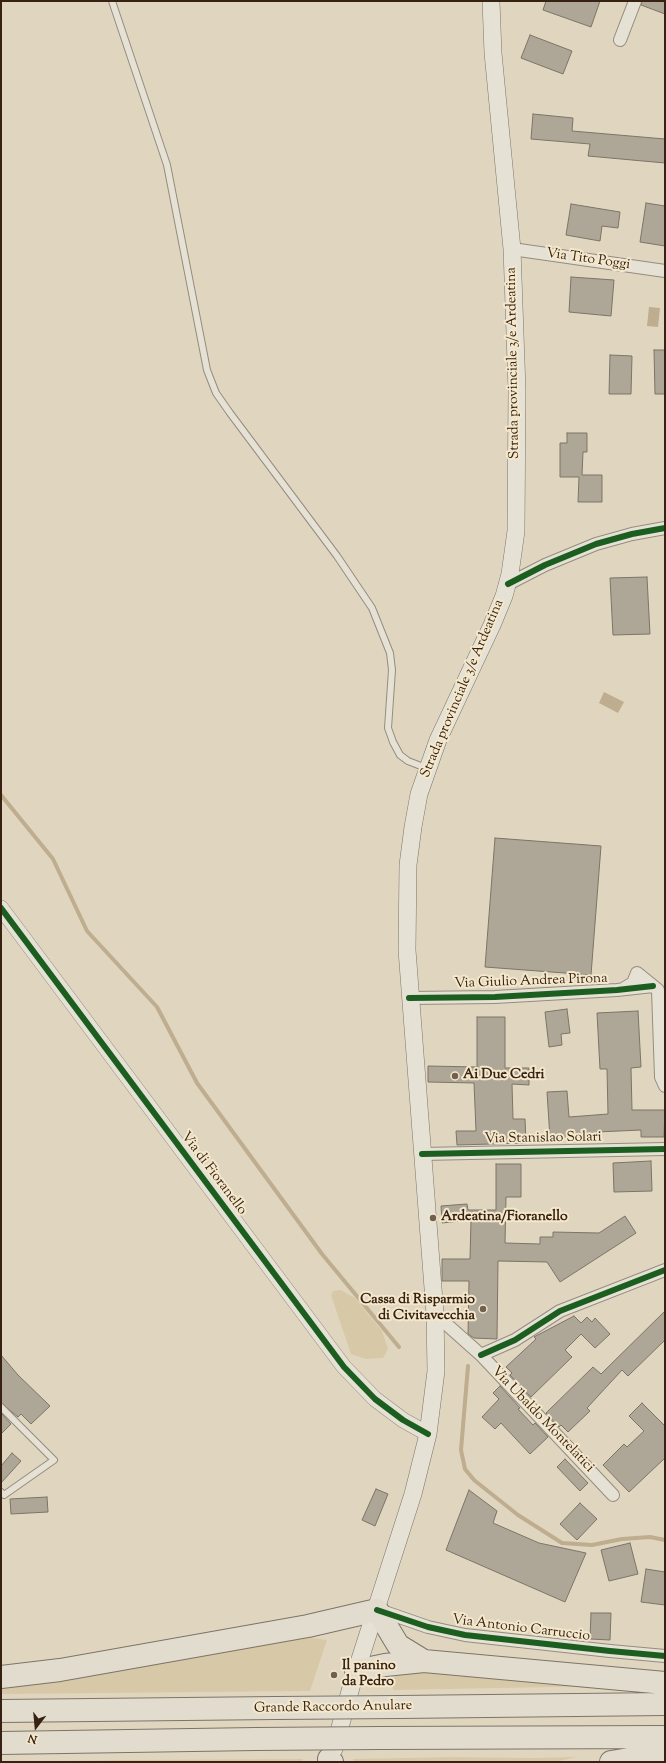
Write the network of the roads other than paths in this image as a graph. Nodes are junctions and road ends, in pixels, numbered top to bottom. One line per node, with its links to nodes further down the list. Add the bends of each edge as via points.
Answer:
1 (112, 1): 9 (lane, via 167,165 207,370 216,393 337,556 372,608 390,653 392,670 388,728 400,755 408,761)
2 (491, 1): 5 (main road, Strada provinciale 3/e Ardeatina, via 493,53)
3 (635, 1): 4 (street)
4 (620, 40)
5 (512, 249): 6 (street, Via Tito Poggi); 8 (main road, Strada provinciale 3/e Ardeatina, via 517,390 517,514)
6 (665, 271)
7 (665, 528): 8 (street, via 583,548)
8 (508, 584): 9 (main road, Strada provinciale 3/e Ardeatina)
9 (428, 768): 11 (main road, Strada provinciale 3/e Ardeatina, via 419,794 408,865 406,921)
10 (1, 908): 19 (street, Via di Fioranello, via 344,1367 375,1399 403,1420)
11 (409, 998): 12 (street, Via Giulio Andrea Pirona, via 495,997 622,989 633,983 637,973 658,990 660,996 661,1077); 14 (main road, Strada provinciale 3/e Ardeatina)
12 (665, 1086)
13 (665, 1149): 14 (street, Via Stanislao Solari)
14 (422, 1154): 16 (main road, Strada provinciale 3/e Ardeatina)
15 (664, 1273): 17 (street, via 560,1312 515,1340)
16 (435, 1314): 17 (street, Via Ubaldo Montelatici); 19 (main road, Strada provinciale 3/e Ardeatina, via 436,1371)
17 (481, 1356): 21 (street, Via Ubaldo Montelatici)
18 (1, 1407): 20 (lane, via 54,1460)
19 (428, 1434): 22 (main road, Strada provinciale 3/e Ardeatina, via 413,1494)
20 (2, 1495)
21 (613, 1495)
22 (377, 1610): 23 (street, Via Antonio Carruccio, via 428,1627 465,1635); 24 (highway, via 398,1645); 25 (main road, Strada provinciale 3/e Ardeatina); 26 (highway, via 293,1629 60,1670)
23 (665, 1656)
24 (424, 1661): 25 (highway); 27 (highway)
25 (356, 1671): 33 (main road, Strada provinciale 3/e Ardeatina)
26 (1, 1677)
27 (665, 1683)
28 (665, 1704): 29 (highway, Grande Raccordo Anulare, bridge)
29 (1, 1711)
30 (665, 1737): 31 (highway, bridge)
31 (1, 1742)
32 (665, 1753): 34 (highway)
33 (330, 1761)
34 (611, 1762)

